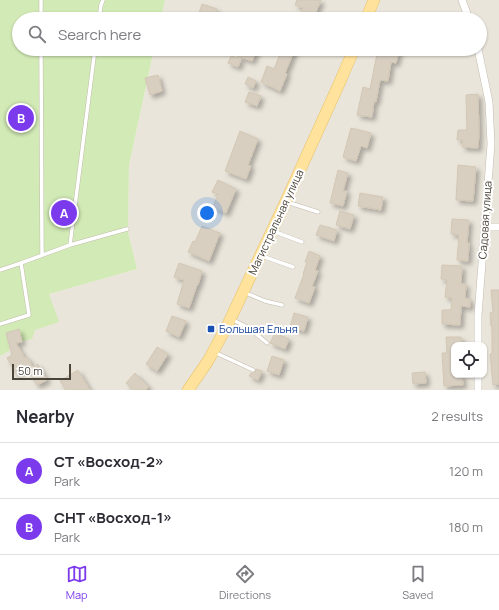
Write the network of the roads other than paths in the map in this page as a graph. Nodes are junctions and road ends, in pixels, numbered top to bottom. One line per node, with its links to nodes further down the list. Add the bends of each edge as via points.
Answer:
1 (41, 0): 5 (lane)
2 (103, 0): 6 (lane)
3 (374, 0): 7 (main road)
4 (462, 0): 8 (street)
5 (41, 12)
6 (100, 12)
7 (369, 12)
8 (466, 12)
9 (40, 56): 21 (lane)
10 (94, 56): 20 (lane)
11 (351, 56): 13 (main road, Магистральная улица)
12 (479, 56): 15 (street, Садовая улица, via 489,102 491,144)
13 (286, 201): 14 (lane); 18 (main road, Магистральная улица)
14 (318, 212)
15 (485, 227): 16 (street); 30 (street, Садовая улица)
16 (499, 227)
17 (127, 229): 20 (lane)
18 (272, 231): 19 (lane); 22 (main road, Магистральная улица)
19 (302, 242)
20 (70, 245): 21 (lane)
21 (42, 255): 23 (lane)
22 (260, 255): 24 (lane); 26 (main road, Магистральная улица)
23 (21, 263): 25 (lane); 29 (lane, via 29,315)
24 (293, 267)
25 (0, 270)
26 (243, 292): 27 (lane); 28 (main road, Магистральная улица)
27 (282, 305)
28 (230, 319): 31 (lane, via 249,328); 32 (main road, Магистральная улица)
29 (0, 324)
30 (478, 342)
31 (268, 343)
32 (213, 352): 33 (lane); 35 (main road, Магистральная улица)
33 (253, 370)
34 (478, 378): 36 (street)
35 (188, 390)
36 (478, 390)

